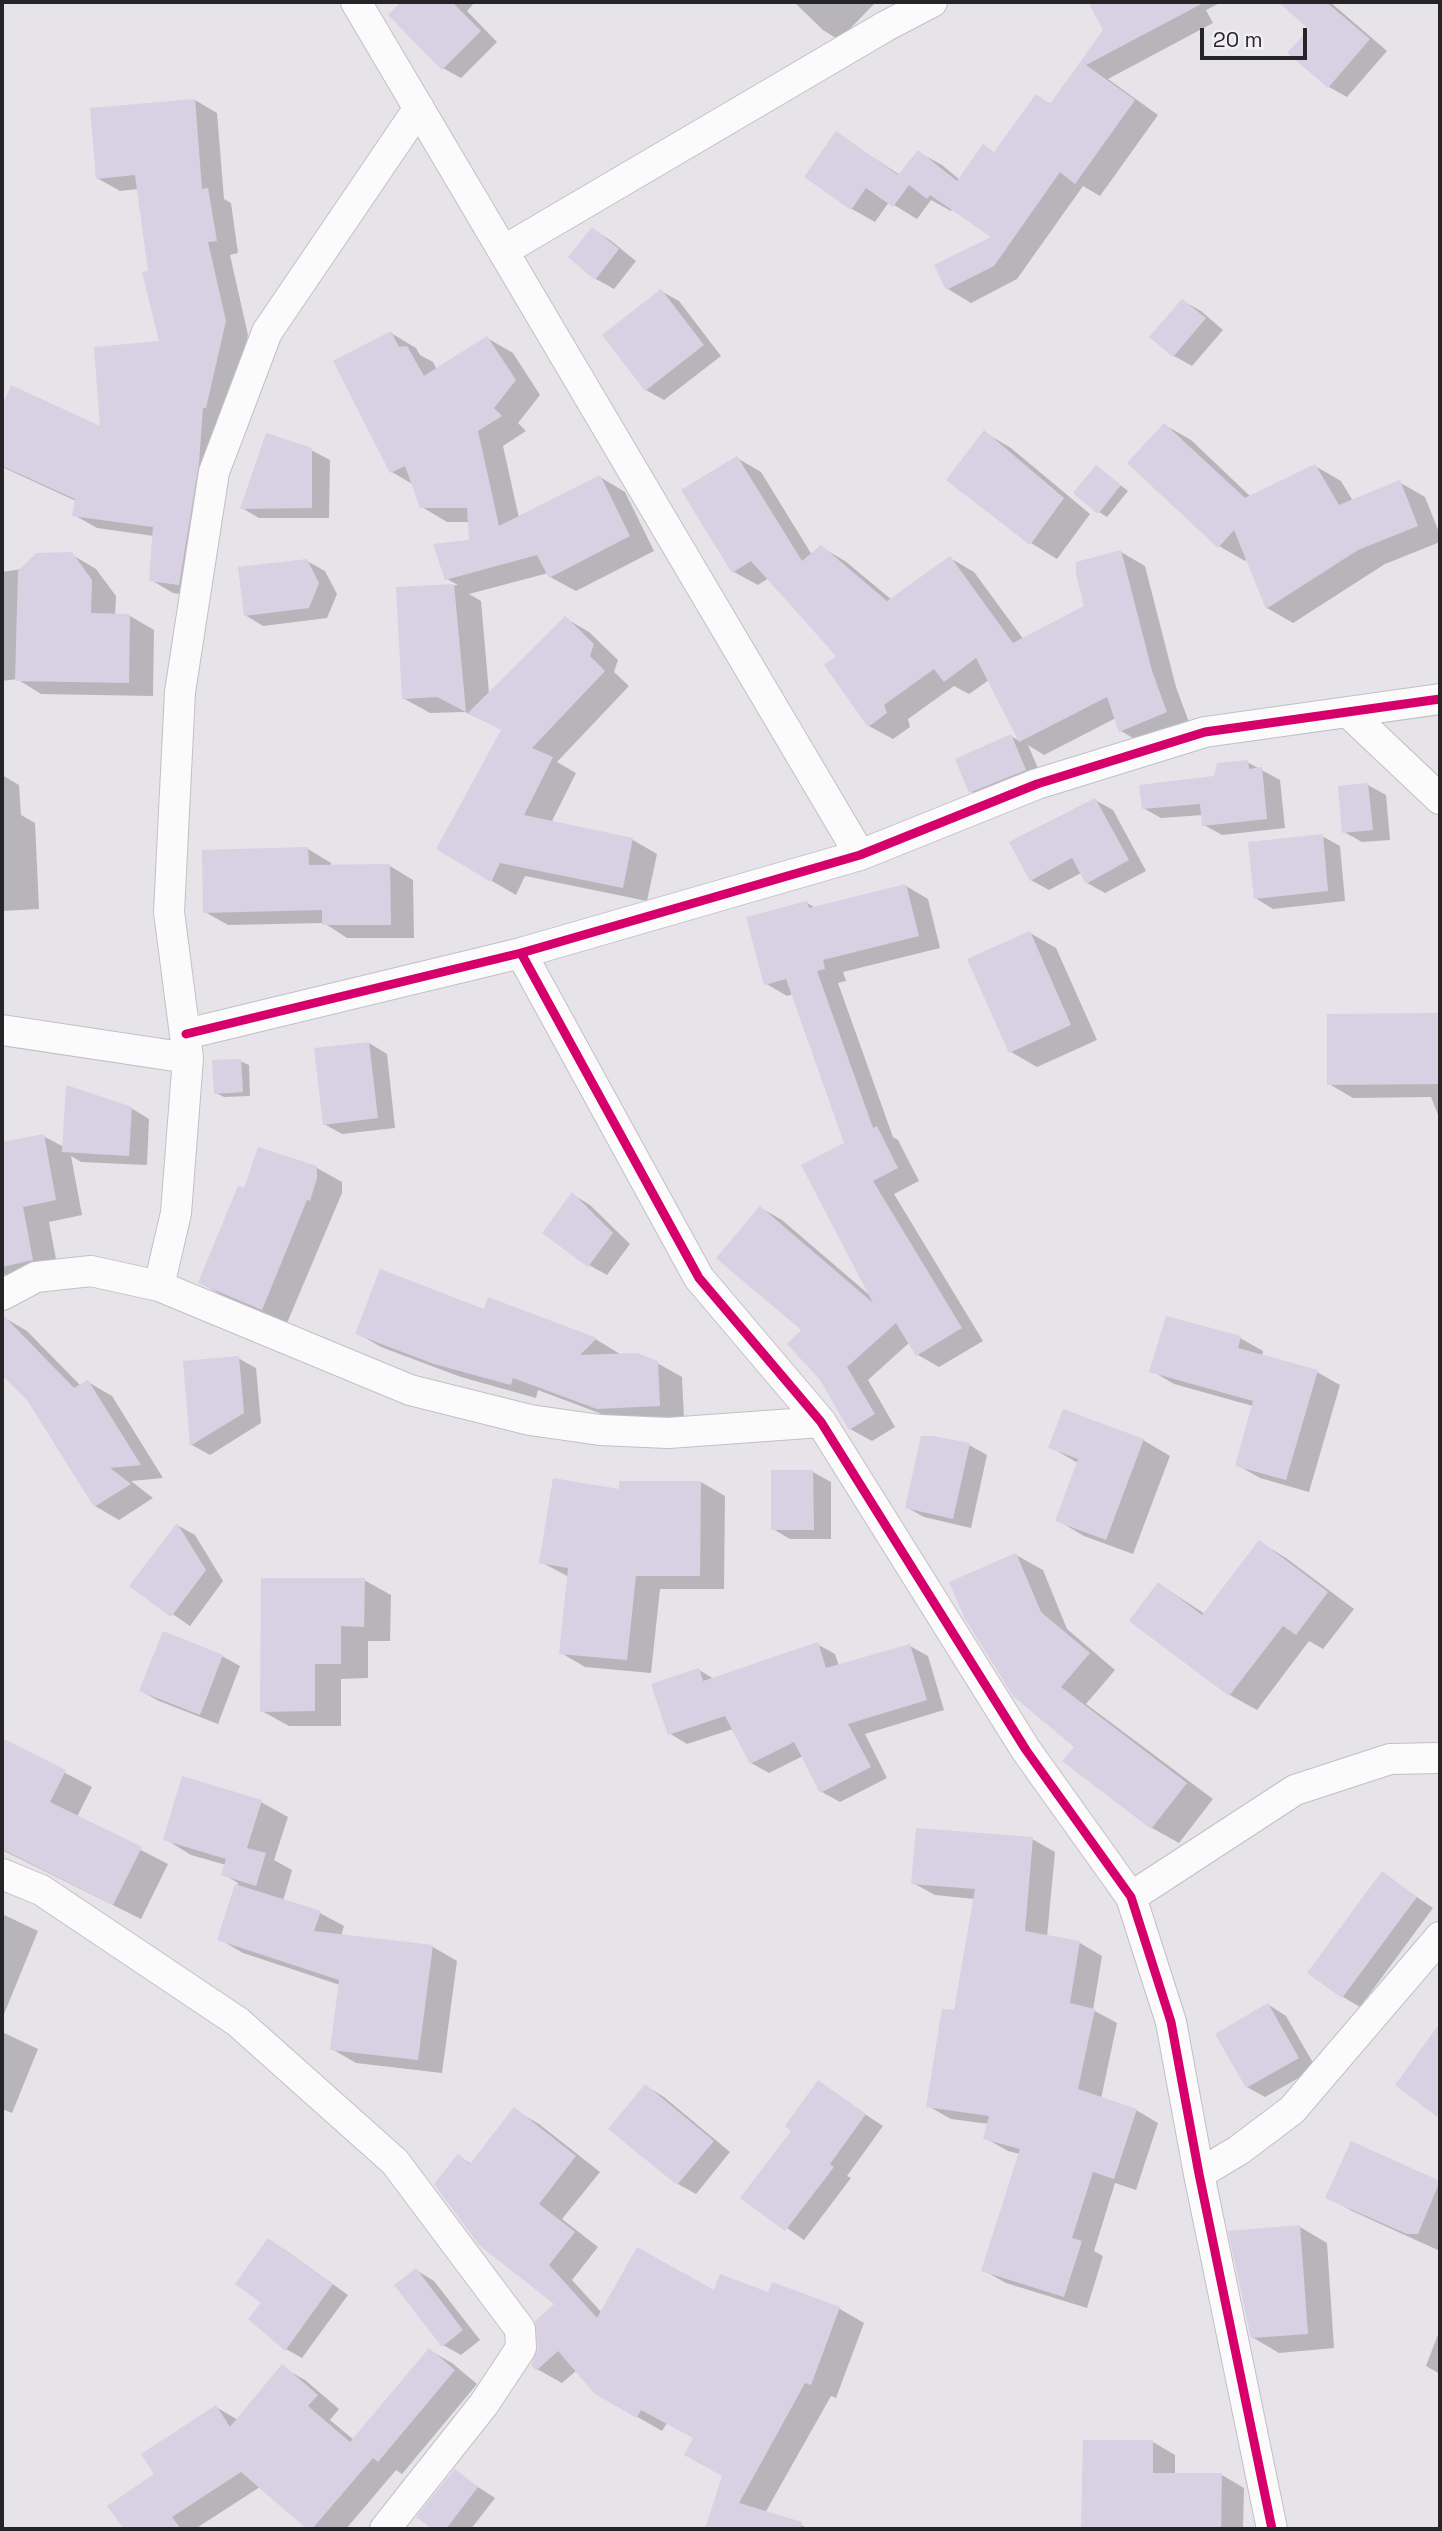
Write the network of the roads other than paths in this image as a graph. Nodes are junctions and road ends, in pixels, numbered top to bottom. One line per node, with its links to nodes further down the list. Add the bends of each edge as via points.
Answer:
1 (356, 2): 3 (street)
2 (932, 2): 4 (street)
3 (419, 108): 4 (street); 11 (street, via 267,332 214,472 180,692 169,912)
4 (503, 251): 8 (street)
5 (1440, 699): 6 (street)
6 (1348, 712): 7 (street); 8 (street, via 1205,732 1037,784)
7 (1440, 799)
8 (860, 855): 9 (street)
9 (521, 953): 11 (street); 14 (street, via 699,1279)
10 (2, 1030): 11 (street)
11 (187, 1046): 12 (street, via 176,1213)
12 (159, 1286): 13 (street, via 91,1271 36,1277); 14 (street, via 410,1390 530,1420 668,1433)
13 (2, 1296)
14 (821, 1422): 17 (street, via 1026,1750)
15 (1440, 1758): 17 (street, via 1390,1759 1295,1790)
16 (2, 1874): 20 (street, via 41,1890 238,2022 395,2162 520,2329 521,2348 499,2382)
17 (1130, 1897): 19 (street, via 1171,2022)
18 (1440, 1937): 19 (street, via 1292,2110)
19 (1199, 2174): 21 (street)
20 (385, 2529)
21 (1272, 2529)

